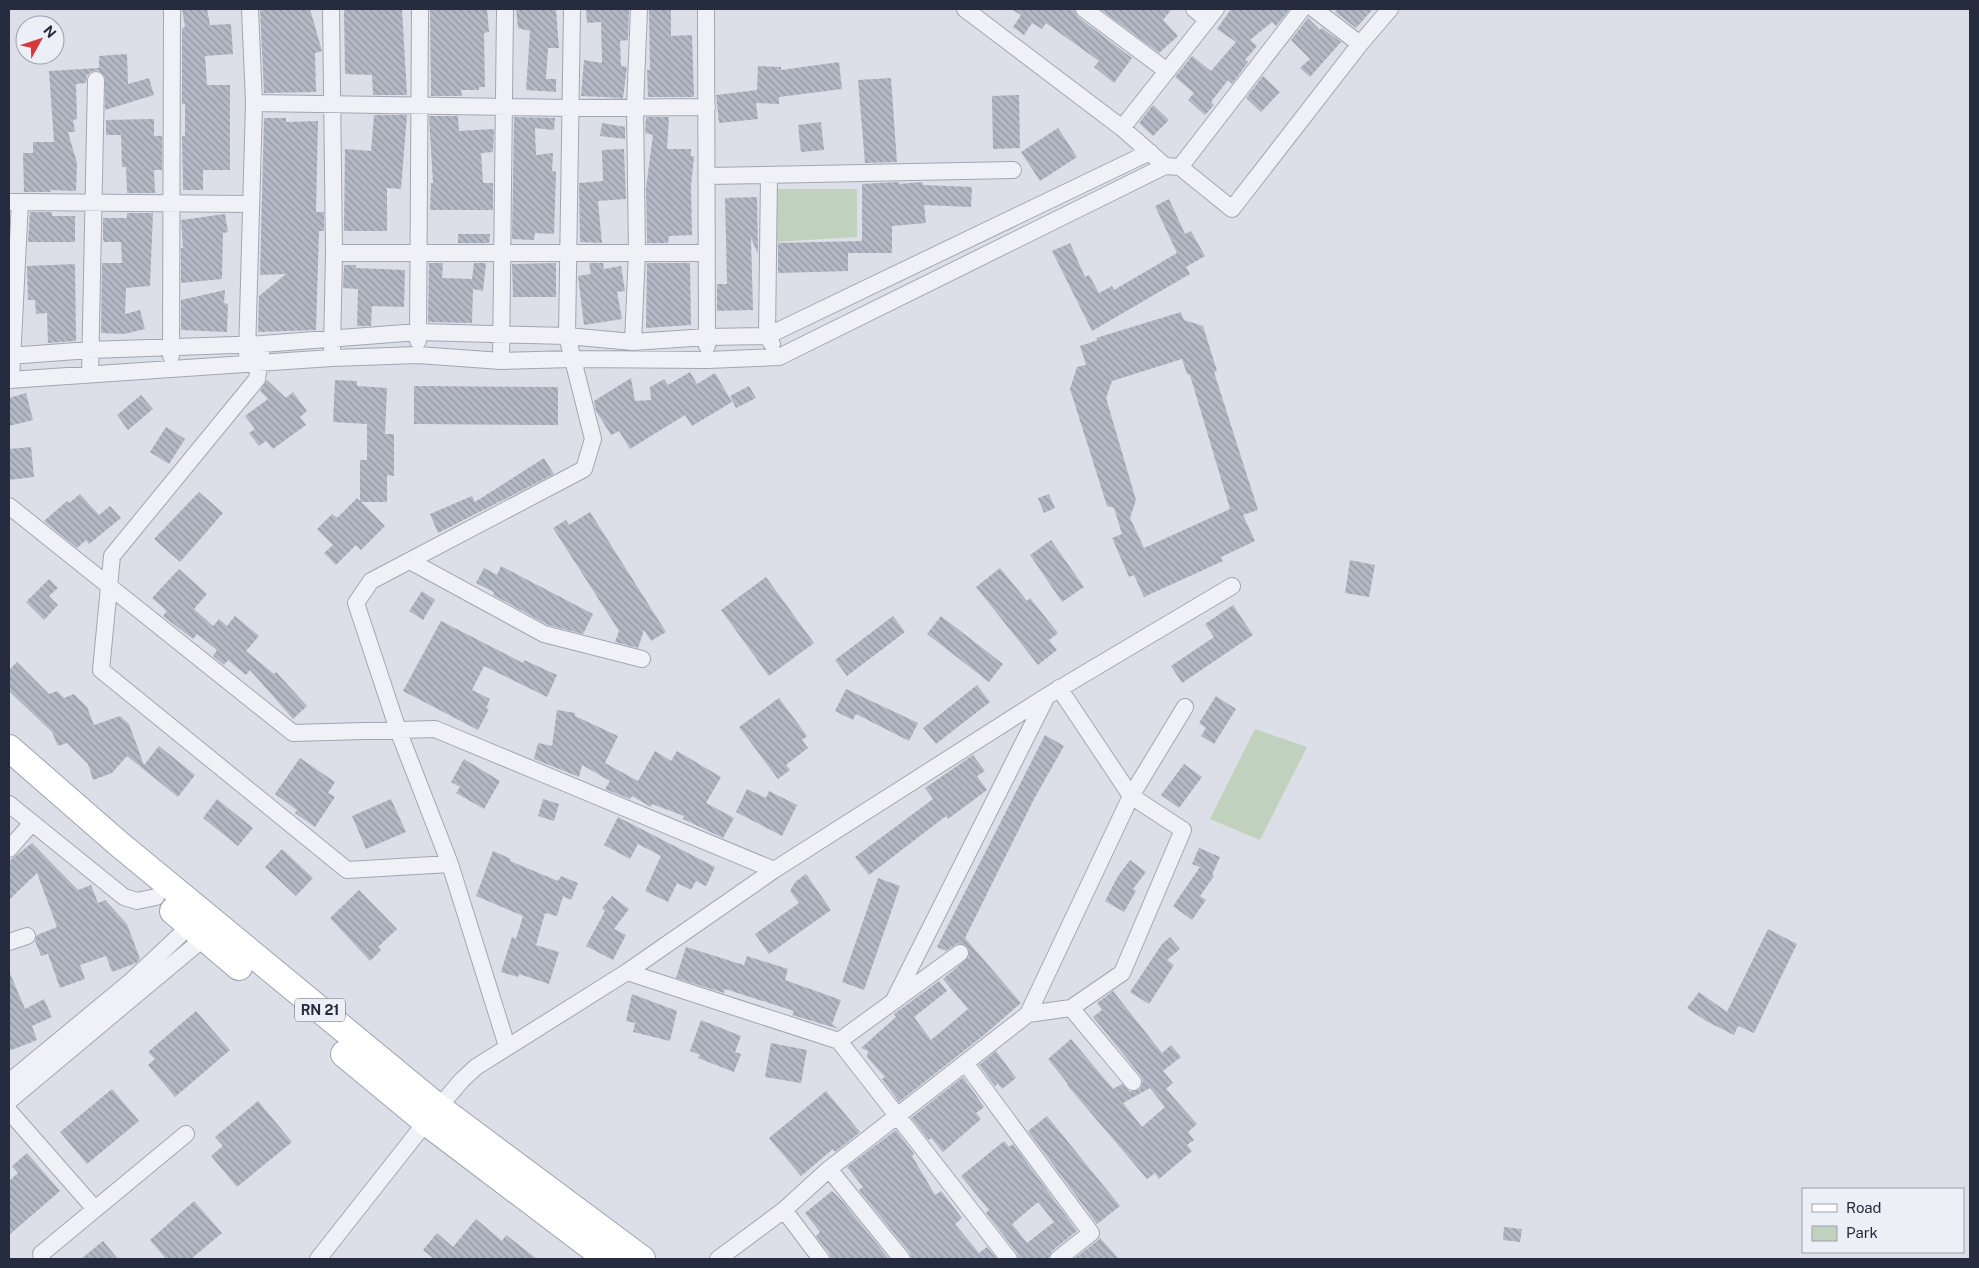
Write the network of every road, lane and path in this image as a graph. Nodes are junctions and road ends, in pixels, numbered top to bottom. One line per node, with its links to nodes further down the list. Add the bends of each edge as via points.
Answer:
1 (172, 9): 34 (street)
2 (250, 9): 19 (street)
3 (331, 9): 20 (street)
4 (420, 9): 21 (street)
5 (505, 9): 22 (street)
6 (572, 9): 25 (street)
7 (639, 9): 23 (street)
8 (706, 9): 24 (street)
9 (965, 9): 26 (street)
10 (1084, 9): 17 (street)
11 (1194, 9): 15 (street)
12 (1302, 9): 28 (street)
13 (1314, 9): 16 (street)
14 (1390, 9): 16 (street)
15 (1212, 14): 17 (street)
16 (1360, 44): 28 (street, via 1232,209)
17 (1167, 71): 26 (street)
18 (96, 80): 33 (street)
19 (254, 103): 20 (street); 35 (street)
20 (331, 104): 21 (street); 38 (street)
21 (420, 104): 22 (street); 36 (street)
22 (504, 105): 25 (street); 37 (street)
23 (634, 107): 24 (street); 25 (street); 39 (street)
24 (707, 107): 31 (street)
25 (570, 108): 41 (street)
26 (1122, 128): 27 (street)
27 (1150, 152): 28 (street); 46 (street)
28 (1173, 166): 54 (street)
29 (1013, 170): 30 (street)
30 (768, 175): 31 (street); 46 (street)
31 (707, 176): 40 (street)
32 (14, 202): 33 (street); 53 (street)
33 (93, 203): 34 (street); 51 (street)
34 (172, 204): 35 (street); 50 (street)
35 (250, 204): 49 (street)
36 (419, 252): 37 (street); 38 (street); 42 (street)
37 (502, 252): 41 (street); 43 (street)
38 (334, 253): 47 (street)
39 (637, 253): 40 (street); 41 (street); 48 (street)
40 (707, 253): 45 (street)
41 (568, 254): 44 (street)
42 (418, 332): 43 (street); 47 (street); 52 (street)
43 (501, 334): 44 (street); 58 (street)
44 (567, 336): 48 (street); 56 (street)
45 (707, 336): 46 (street); 48 (street); 57 (street)
46 (767, 336): 54 (street)
47 (332, 340): 49 (street); 55 (street)
48 (633, 342)
49 (255, 344): 50 (street); 59 (street)
50 (171, 347): 51 (street); 60 (street)
51 (90, 350): 53 (street); 61 (street)
52 (418, 355): 55 (street); 58 (street)
53 (11, 356): 62 (street)
54 (779, 356): 57 (street)
55 (332, 358): 59 (street)
56 (573, 359): 57 (street); 58 (street); 64 (street, via 593,439 584,469)
57 (707, 360)
58 (501, 361)
59 (253, 362): 60 (street); 65 (street, via 257,379 112,556)
60 (171, 368): 61 (street)
61 (90, 374): 62 (street)
62 (10, 380)
63 (9, 506): 65 (street)
64 (410, 561): 67 (street, via 544,634); 70 (street, via 371,581 356,603)
65 (109, 584): 70 (street, via 293,733); 77 (street, via 101,670 108,676 347,870)
66 (1232, 586): 68 (street)
67 (642, 659)
68 (1053, 692): 73 (street); 78 (street); 85 (street)
69 (1185, 707): 73 (street)
70 (398, 730): 77 (street); 78 (street, via 435,729)
71 (9, 748): 80 (main road, RN 21, via 119,844)
72 (9, 772): 79 (main road, RN 21)
73 (1131, 796): 86 (street, via 1183,830 1122,973); 87 (street)
74 (9, 804): 75 (street)
75 (32, 823): 76 (street); 79 (street, via 124,897 136,901)
76 (9, 849)
77 (450, 864): 89 (street)
78 (774, 870): 84 (street)
79 (156, 897): 80 (main road, RN 21)
80 (204, 925): 91 (street); 93 (street); 95 (main road, RN 21)
81 (27, 936): 82 (street)
82 (9, 942)
83 (960, 953): 85 (street)
84 (627, 972): 88 (street); 89 (street)
85 (893, 1002): 88 (street)
86 (1071, 1008): 87 (street); 92 (street)
87 (1028, 1014): 90 (street)
88 (839, 1041): 96 (street)
89 (507, 1046): 95 (street, via 462,1080)
90 (966, 1064): 96 (street); 109 (street, via 1092,1233)
91 (9, 1082)
92 (1133, 1082)
93 (9, 1101)
94 (9, 1111): 99 (street)
95 (432, 1115): 102 (street); 103 (main road, RN 21); 104 (main road, RN 21)
96 (898, 1116): 98 (street); 108 (street)
97 (186, 1134): 99 (street)
98 (829, 1168): 100 (street); 107 (street)
99 (95, 1209): 101 (street)
100 (784, 1210): 105 (street); 106 (street)
101 (41, 1254)
102 (318, 1259)
103 (607, 1259)
104 (642, 1259)
105 (718, 1259)
106 (821, 1259)
107 (902, 1259)
108 (1009, 1259)
109 (1058, 1259)

